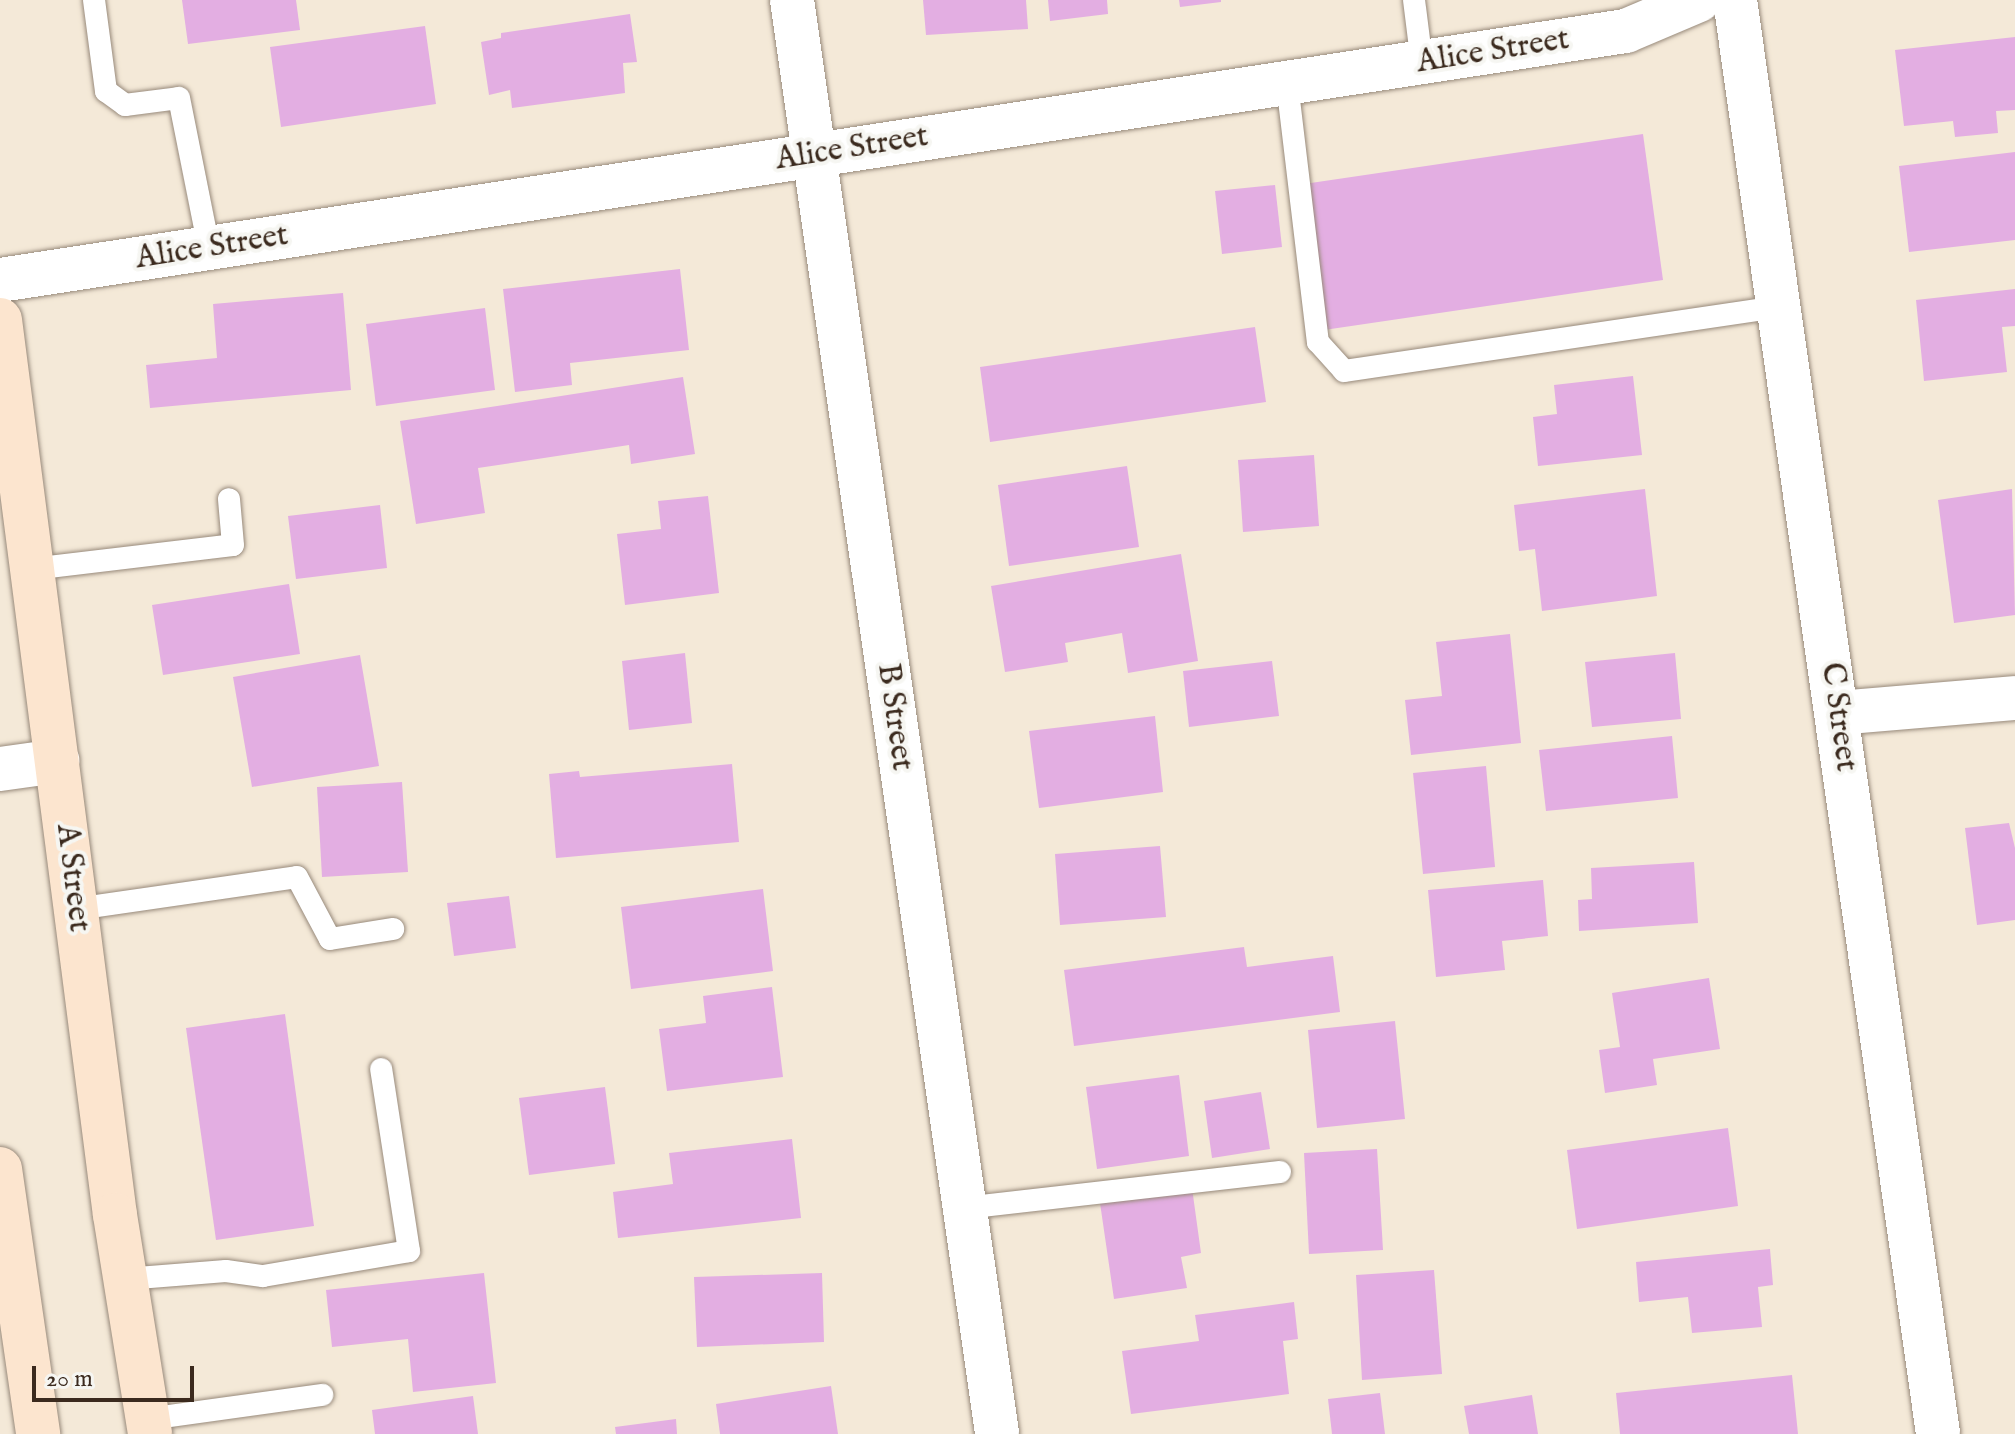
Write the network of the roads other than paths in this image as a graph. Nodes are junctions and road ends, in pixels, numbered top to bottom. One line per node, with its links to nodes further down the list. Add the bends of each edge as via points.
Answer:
1 (94, 0): 9 (lane, via 106,91 125,105 179,98)
2 (792, 0): 8 (street, B Street)
3 (1414, 0): 6 (lane)
4 (1699, 0): 6 (street, Alice Street, via 1626,31)
5 (1735, 0): 11 (street, C Street)
6 (1422, 63): 7 (street, Alice Street)
7 (1287, 83): 8 (street, Alice Street); 11 (lane, via 1318,342 1344,371)
8 (813, 154): 9 (street, Alice Street); 24 (street, B Street)
9 (209, 248): 10 (street, Alice Street)
10 (0, 280)
11 (1779, 307): 16 (street, C Street)
12 (0, 320): 14 (main road, A Street)
13 (229, 499): 14 (lane, via 233,545)
14 (32, 569): 17 (main road, A Street)
15 (2015, 698): 16 (street)
16 (1837, 713): 31 (street, C Street)
17 (57, 761): 18 (street); 19 (main road, A Street)
18 (0, 769)
19 (76, 909): 20 (lane, via 297,877 330,939); 26 (main road, A Street)
20 (393, 929)
21 (381, 1069): 26 (lane, via 409,1251 263,1276 226,1271)
22 (0, 1169): 25 (main road)
23 (1280, 1172): 24 (lane)
24 (964, 1208): 30 (street, B Street)
25 (6, 1253): 29 (main road)
26 (125, 1279): 28 (main road, A Street)
27 (322, 1395): 28 (lane)
28 (149, 1426)
29 (38, 1434)
30 (997, 1434)
31 (1938, 1434)

